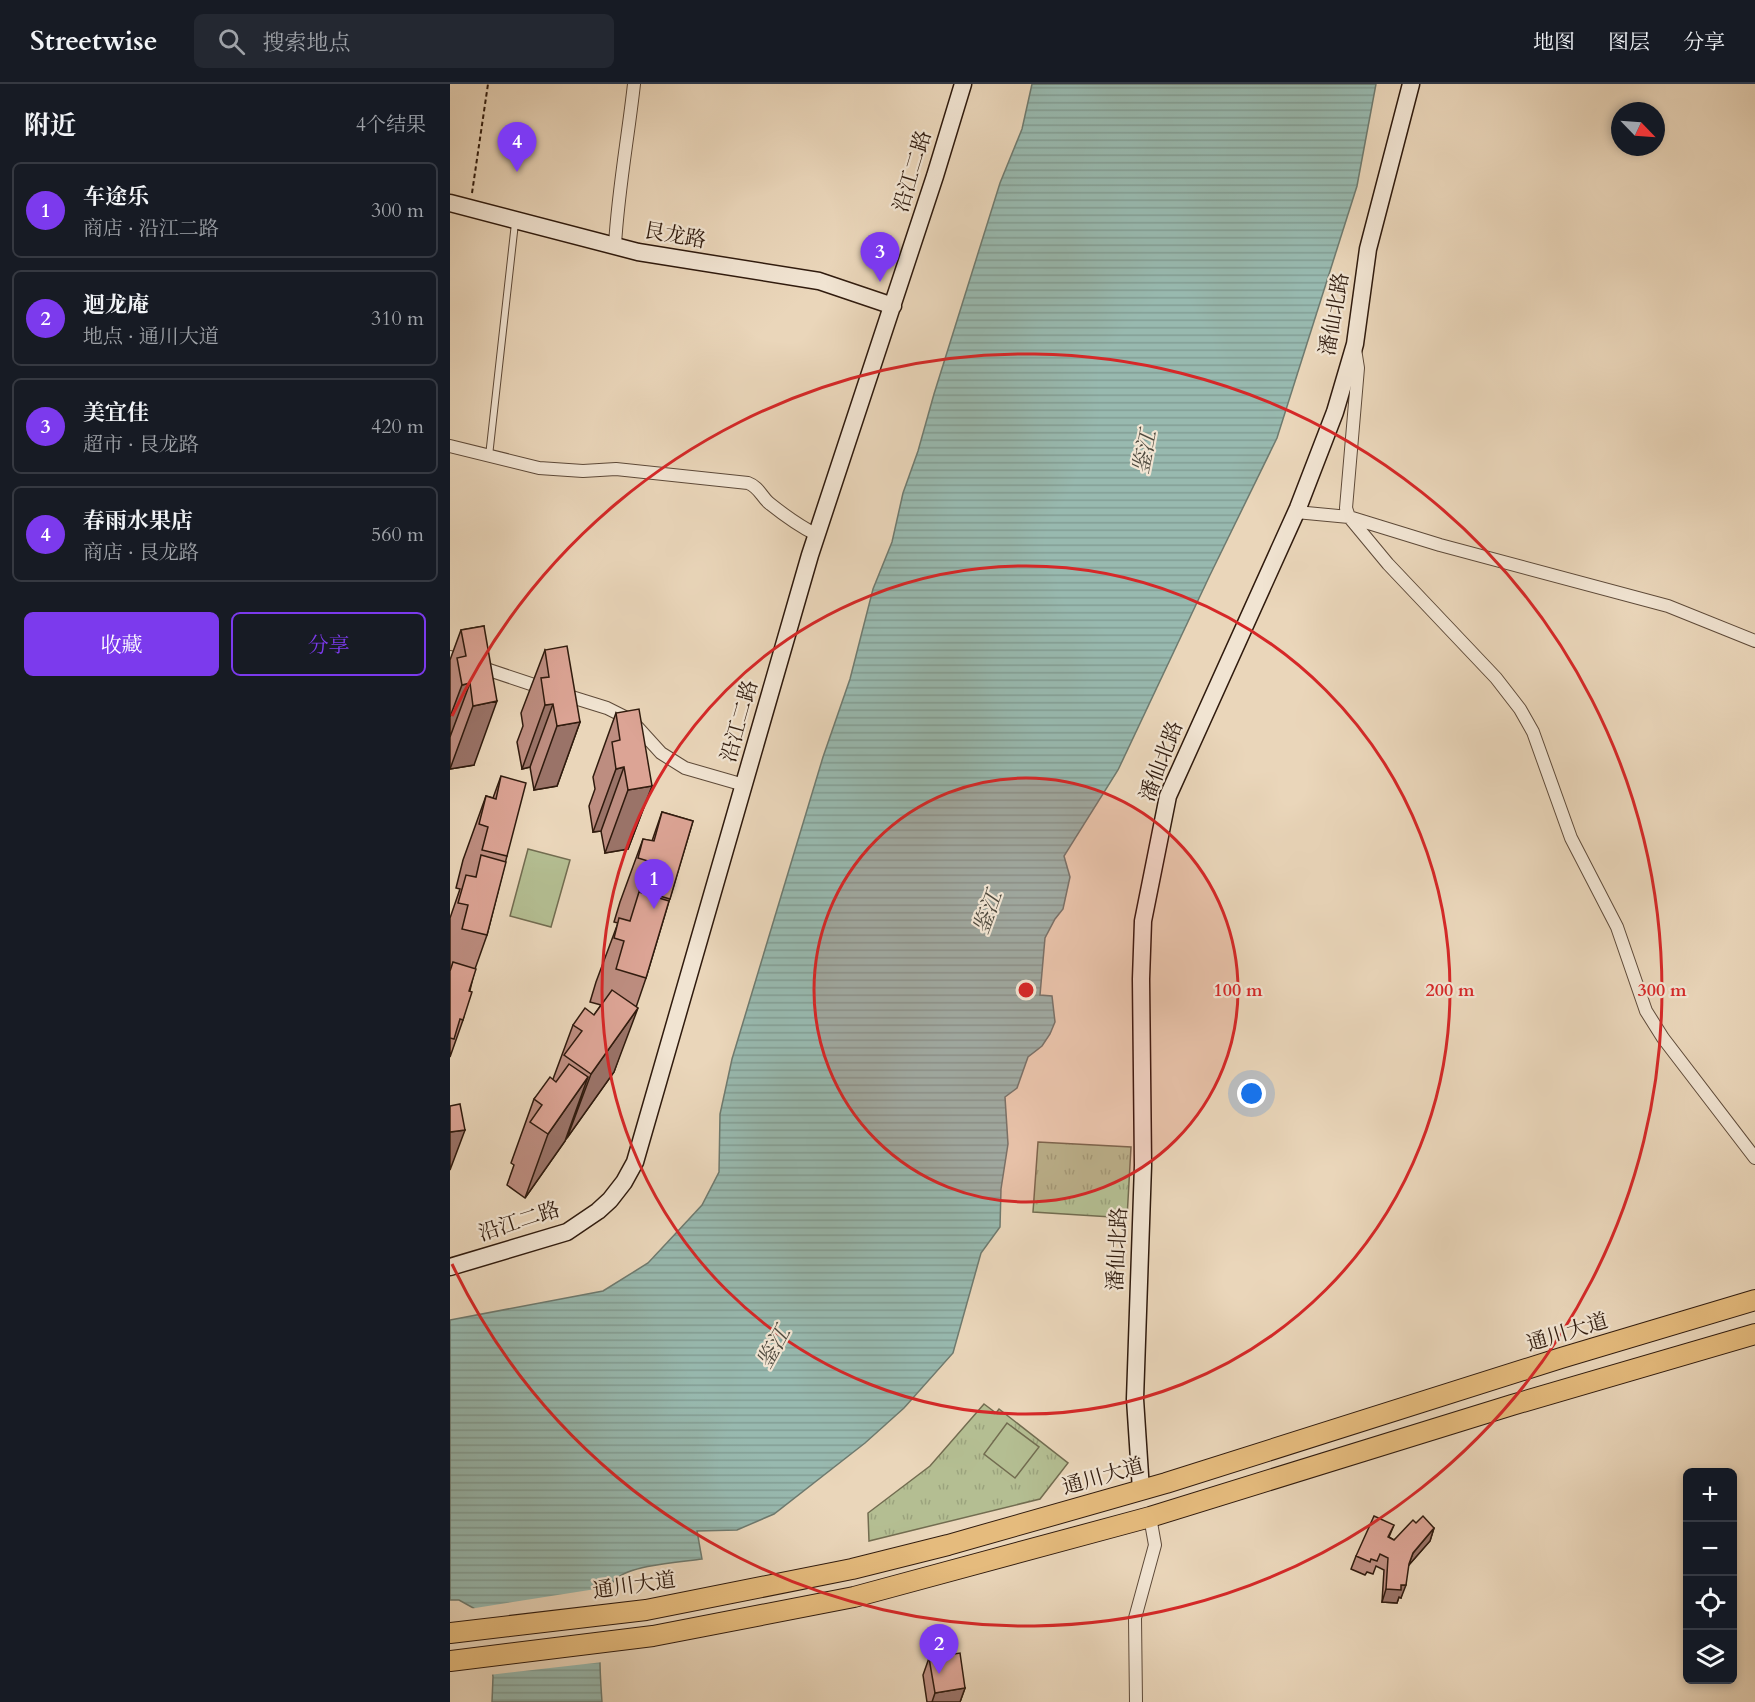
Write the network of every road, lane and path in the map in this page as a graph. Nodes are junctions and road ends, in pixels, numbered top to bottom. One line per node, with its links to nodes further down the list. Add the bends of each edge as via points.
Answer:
1 (488, 84): 6 (path)
2 (634, 84): 8 (street)
3 (963, 84): 9 (street, 沿江二路)
4 (1411, 84): 10 (street, 潘仙北路, via 1368,249)
5 (450, 203): 6 (street, 艮龙路)
6 (470, 208): 7 (street, 艮龙路)
7 (516, 219): 8 (street, 艮龙路); 12 (lane)
8 (615, 245): 9 (street, 艮龙路, via 666,258 797,276)
9 (893, 306): 15 (street, 沿江二路)
10 (1355, 344): 13 (street, 潘仙北路, via 1335,412); 14 (street, via 1357,397 1350,447 1346,508)
11 (450, 446): 12 (street)
12 (489, 456): 15 (street, via 539,468 616,469 748,483 788,518)
13 (1296, 512): 14 (street); 23 (street, 潘仙北路, via 1168,796 1143,921 1143,1165 1135,1399)
14 (1349, 517): 16 (street, via 1668,606); 19 (street, via 1520,709 1533,732 1571,838 1617,927 1646,1011)
15 (817, 535): 18 (street, 沿江二路)
16 (1755, 641)
17 (450, 657): 18 (street, via 622,714 640,727 669,759 685,768)
18 (744, 785): 20 (street, 沿江二路, via 634,1162 624,1182 598,1211 567,1232)
19 (1755, 1158)
20 (450, 1267)
21 (1755, 1300): 23 (main road, 通川大道)
22 (1755, 1334): 24 (main road)
23 (1141, 1490): 25 (main road, 通川大道, via 852,1569 646,1610)
24 (1150, 1517): 26 (main road, via 854,1597 653,1636); 27 (street, via 1155,1545 1135,1618)
25 (454, 1632)
26 (456, 1660)
27 (1136, 1702)

